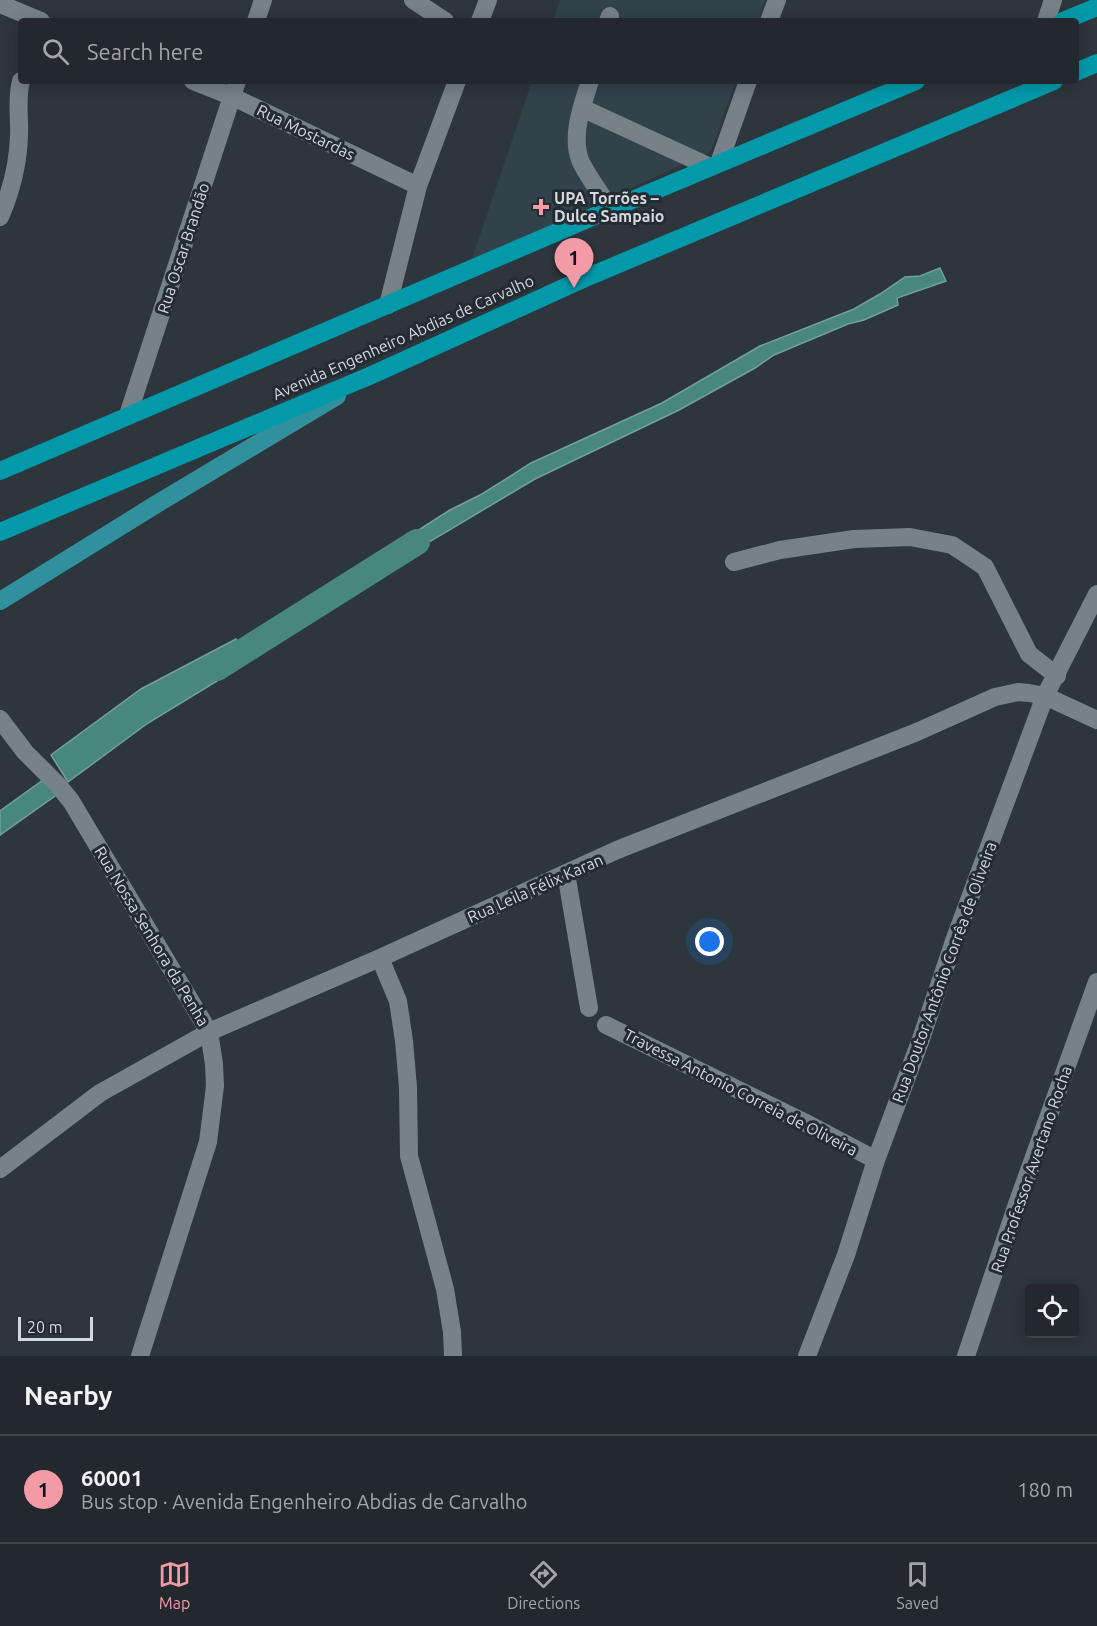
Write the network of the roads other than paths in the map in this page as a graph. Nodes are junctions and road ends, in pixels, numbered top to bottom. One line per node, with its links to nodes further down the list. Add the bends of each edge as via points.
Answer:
1 (262, 0): 9 (street)
2 (413, 0): 10 (street)
3 (488, 0): 11 (street)
4 (777, 0): 12 (street)
5 (1053, 0): 13 (street)
6 (0, 4): 8 (street)
7 (1097, 7): 14 (highway)
8 (34, 18)
9 (257, 18)
10 (440, 18)
11 (481, 18)
12 (770, 18)
13 (1047, 18)
14 (1070, 18)
15 (1097, 63): 16 (highway)
16 (1079, 71)
17 (20, 84): 29 (street, via 17,156)
18 (209, 84): 24 (street, Rua Mostardas)
19 (457, 84): 27 (street)
20 (589, 84): 25 (street)
21 (747, 84): 26 (street)
22 (909, 84): 26 (highway, Avenida Engenheiro Abdias de Carvalho)
23 (1047, 84): 31 (highway, Avenida Engenheiro Abdias de Carvalho, via 583,279)
24 (235, 89): 27 (street, Rua Mostardas); 32 (street, Rua Oscar Brandão)
25 (582, 108): 26 (street); 28 (street, via 577,132 581,162)
26 (715, 165): 28 (highway, Avenida Engenheiro Abdias de Carvalho)
27 (418, 186): 30 (street)
28 (611, 209): 30 (highway, Avenida Engenheiro Abdias de Carvalho)
29 (0, 218)
30 (388, 305): 32 (highway, Avenida Engenheiro Abdias de Carvalho)
31 (374, 374): 34 (highway, Avenida Engenheiro Abdias de Carvalho); 37 (main road)
32 (128, 416): 33 (highway, Avenida Engenheiro Abdias de Carvalho)
33 (0, 471)
34 (0, 532)
35 (734, 562): 38 (street, via 780,550 863,538 910,537 952,545 985,567 1029,654)
36 (1097, 594): 38 (street, Rua Doutor Antônio Corrêa de Oliveira)
37 (0, 601)
38 (1057, 676): 39 (street, Rua Doutor Antônio Corrêa de Oliveira)
39 (1046, 696): 41 (street, Rua Leila Félix Karan); 42 (street, Rua Leila Félix Karan, via 1018,692 995,697); 48 (street, Rua Doutor Antônio Corrêa de Oliveira)
40 (0, 719): 47 (street, Rua Nossa Senhora da Penha, via 71,801)
41 (1097, 720)
42 (566, 873): 43 (street, Rua Leila Félix Karan); 45 (street)
43 (380, 958): 47 (street, Rua Leila Félix Karan); 51 (street, via 399,1001 408,1086 409,1155 446,1289)
44 (1097, 982): 53 (street, Rua Professor Avertano Rocha)
45 (589, 1008)
46 (606, 1025): 48 (street, Travessa Antonio Correia de Oliveira)
47 (209, 1032): 49 (street, Rua Leila Félix Karan, via 100,1093); 50 (street, Rua Nossa Senhora da Penha, via 215,1086 208,1142)
48 (876, 1160): 52 (street, Rua Doutor Antônio Corrêa de Oliveira, via 846,1255)
49 (0, 1169)
50 (141, 1356)
51 (453, 1356)
52 (807, 1356)
53 (966, 1356)

